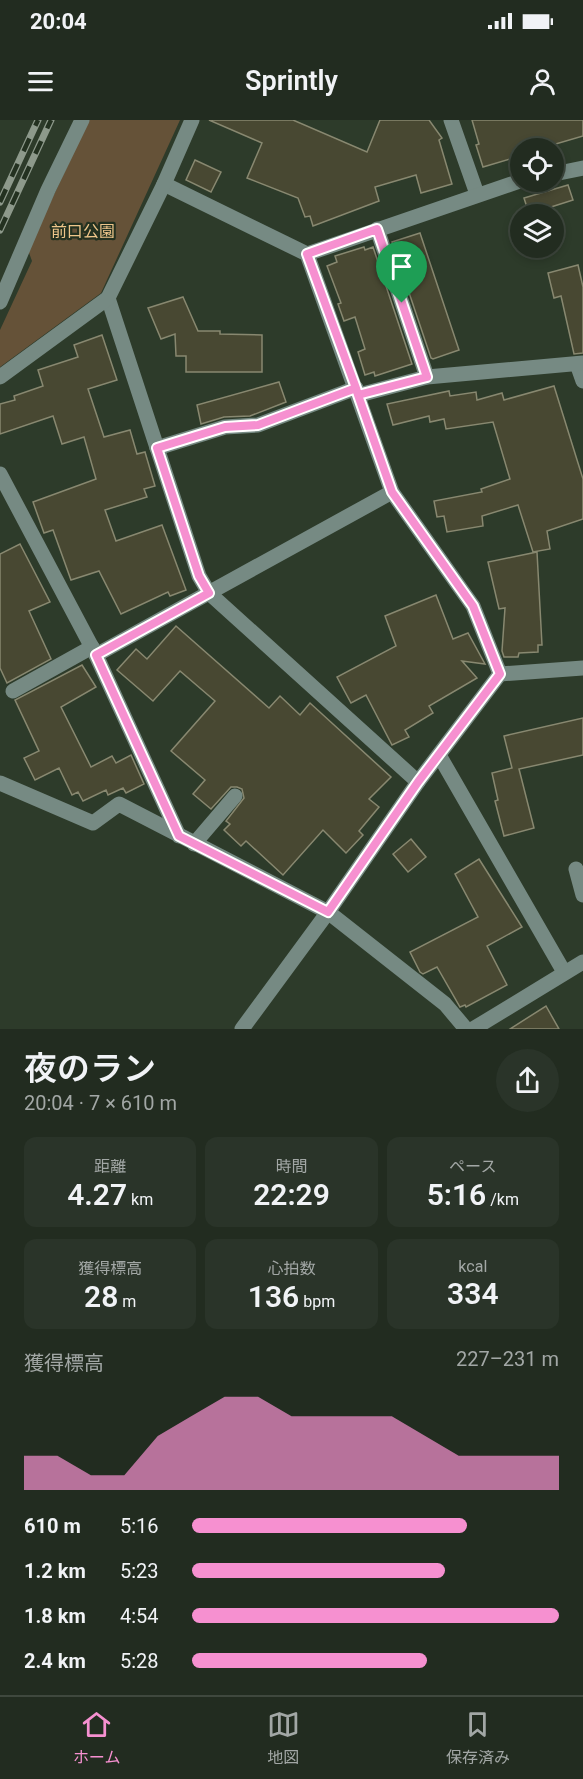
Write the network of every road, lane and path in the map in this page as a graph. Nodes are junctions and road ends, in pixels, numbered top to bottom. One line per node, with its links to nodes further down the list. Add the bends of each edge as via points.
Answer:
1 (82, 120): 12 (street)
2 (192, 120): 6 (street)
3 (451, 120): 8 (street)
4 (583, 168): 5 (street)
5 (564, 172)
6 (164, 184): 10 (street); 11 (street)
7 (510, 184): 8 (street)
8 (477, 194): 9 (street)
9 (377, 229): 10 (street); 15 (street)
10 (307, 254): 17 (street)
11 (108, 298): 14 (street); 18 (street)
12 (0, 302)
13 (580, 363): 15 (street); 16 (street)
14 (0, 377)
15 (427, 377): 17 (street)
16 (583, 381)
17 (357, 392): 18 (street, via 258,425 225,427); 20 (street)
18 (157, 448): 21 (street, via 199,576)
19 (0, 474): 22 (street)
20 (392, 492): 21 (street); 24 (street, via 473,606)
21 (209, 593): 22 (street); 27 (street)
22 (94, 651): 25 (street); 30 (street)
23 (583, 668): 24 (street)
24 (500, 674): 26 (street)
25 (13, 691)
26 (439, 754): 27 (street); 36 (street)
27 (418, 782): 34 (street)
28 (0, 783): 30 (street, via 93,823 118,804)
29 (235, 796): 31 (street)
30 (179, 836): 31 (street)
31 (194, 844): 34 (street)
32 (576, 869): 33 (street)
33 (583, 895)
34 (328, 912): 37 (street); 38 (street, via 445,1004)
35 (583, 962): 36 (street)
36 (564, 972): 39 (street)
37 (242, 1029)
38 (466, 1029)
39 (473, 1029)

